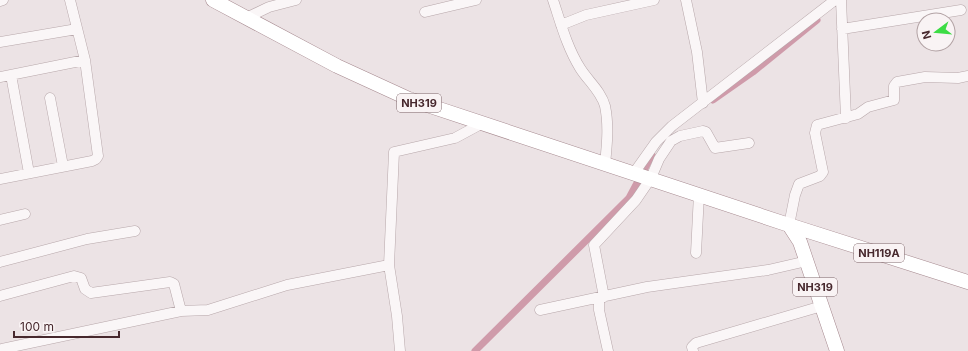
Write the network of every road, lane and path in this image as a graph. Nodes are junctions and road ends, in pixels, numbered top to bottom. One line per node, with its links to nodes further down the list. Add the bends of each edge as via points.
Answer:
1 (3, 0): 9 (street)
2 (70, 0): 15 (street)
3 (213, 0): 13 (highway, NH319)
4 (296, 0): 13 (street, via 269,7)
5 (476, 0): 12 (street)
6 (553, 0): 14 (street)
7 (654, 0): 14 (street, via 586,15)
8 (686, 0): 23 (street, via 697,52)
9 (0, 1)
10 (839, 1): 16 (street); 23 (street)
11 (961, 10): 16 (street)
12 (425, 12)
13 (246, 18): 25 (highway, NH319, via 383,89)
14 (561, 25): 27 (street, via 576,60 600,95 605,107 608,140)
15 (77, 29): 17 (street); 18 (street)
16 (842, 29): 24 (street)
17 (0, 42)
18 (85, 60): 19 (street); 28 (street, via 98,156 92,161)
19 (11, 75): 21 (street); 29 (street)
20 (968, 76): 24 (street, via 926,77 897,82 894,86 895,100 868,107 860,114)
21 (0, 77)
22 (50, 98): 28 (street)
23 (703, 103): 30 (street, via 664,134)
24 (846, 118): 35 (street, via 817,125 815,133 823,172 820,176 799,184)
25 (481, 124): 27 (highway, NH319); 40 (street, via 455,138 394,152)
26 (749, 143): 30 (street, via 718,149 713,147 706,132 680,136 671,141)
27 (605, 164): 30 (highway, NH319)
28 (63, 166): 29 (street)
29 (29, 173): 31 (street)
30 (643, 175): 32 (highway, NH319); 43 (street, via 636,200 594,244)
31 (0, 179)
32 (699, 194): 35 (highway, NH319); 37 (street)
33 (25, 214): 34 (street)
34 (0, 220)
35 (789, 225): 38 (highway, NH319, via 800,242); 41 (highway, NH119A)
36 (135, 231): 39 (street, via 88,238)
37 (696, 253)
38 (807, 261): 43 (street, via 768,270); 44 (highway, NH319)
39 (0, 262)
40 (389, 266): 46 (street, via 287,284 208,310); 48 (street, via 398,316)
41 (968, 280)
42 (0, 296): 46 (street, via 74,276 81,278 85,289 91,292 170,282 174,284)
43 (601, 297): 45 (street); 49 (street, via 598,310)
44 (822, 306): 50 (street, via 696,343 692,347); 51 (highway, NH319)
45 (540, 310)
46 (180, 311): 47 (street)
47 (2, 348)
48 (400, 351)
49 (608, 351)
50 (693, 351)
51 (837, 351)

